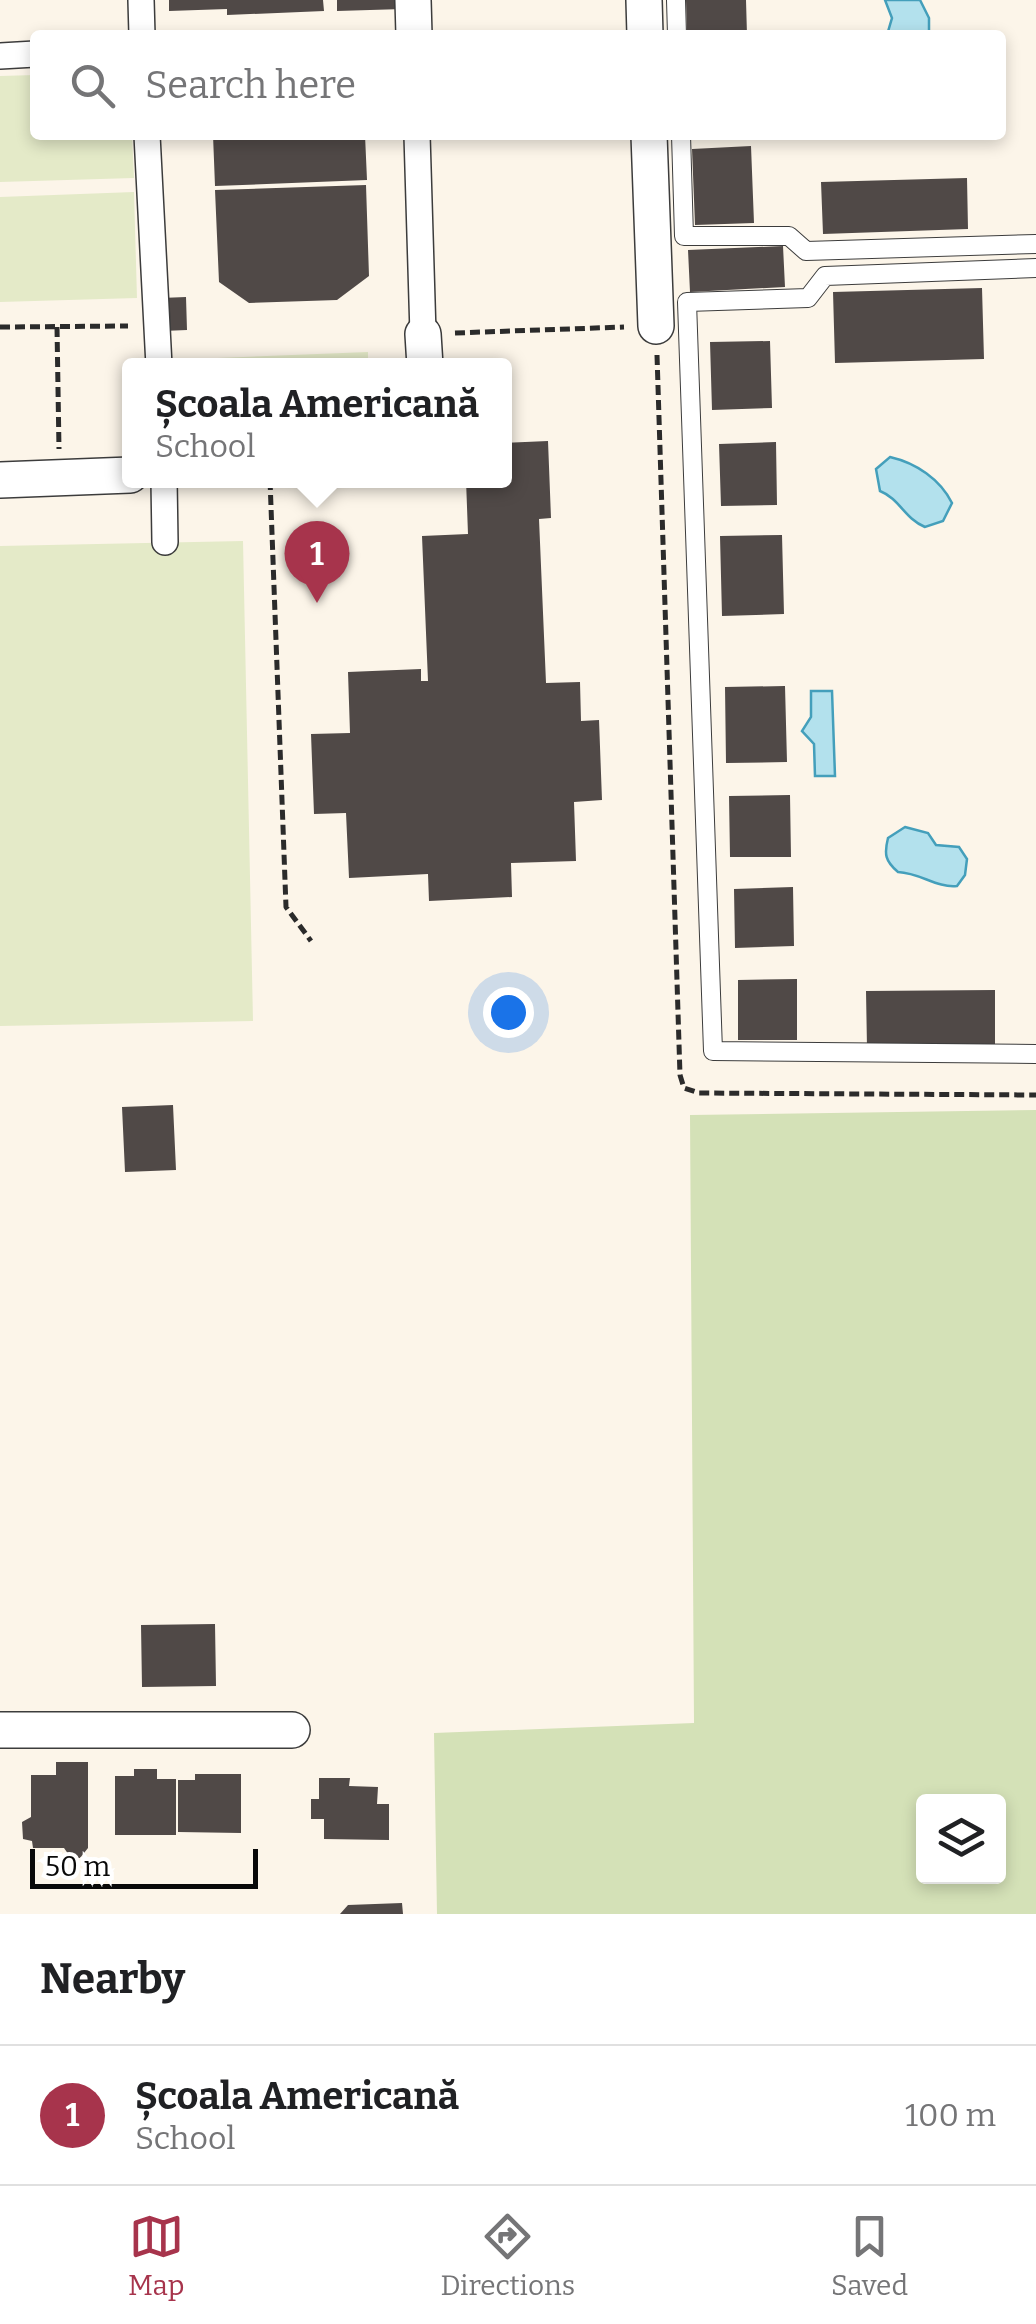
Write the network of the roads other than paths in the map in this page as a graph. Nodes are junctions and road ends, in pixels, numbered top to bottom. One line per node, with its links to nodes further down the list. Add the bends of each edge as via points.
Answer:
1 (141, 0): 5 (street)
2 (412, 0): 6 (street)
3 (644, 0): 7 (street)
4 (676, 0): 8 (lane)
5 (142, 30)
6 (414, 30)
7 (646, 30)
8 (677, 30)
9 (30, 54): 10 (street)
10 (0, 56)
11 (147, 140): 20 (street)
12 (417, 140): 19 (street)
13 (649, 140): 18 (street)
14 (681, 140): 15 (lane, via 684,236 789,236 806,251)
15 (1036, 244)
16 (1036, 268): 17 (lane, via 825,276 808,298)
17 (687, 302): 18 (lane); 25 (lane, via 712,1052)
18 (656, 326)
19 (424, 350)
20 (158, 358)
21 (122, 475): 22 (street)
22 (0, 480)
23 (164, 488): 24 (street)
24 (165, 542)
25 (1036, 1054)
26 (0, 1730): 27 (street)
27 (292, 1730)

